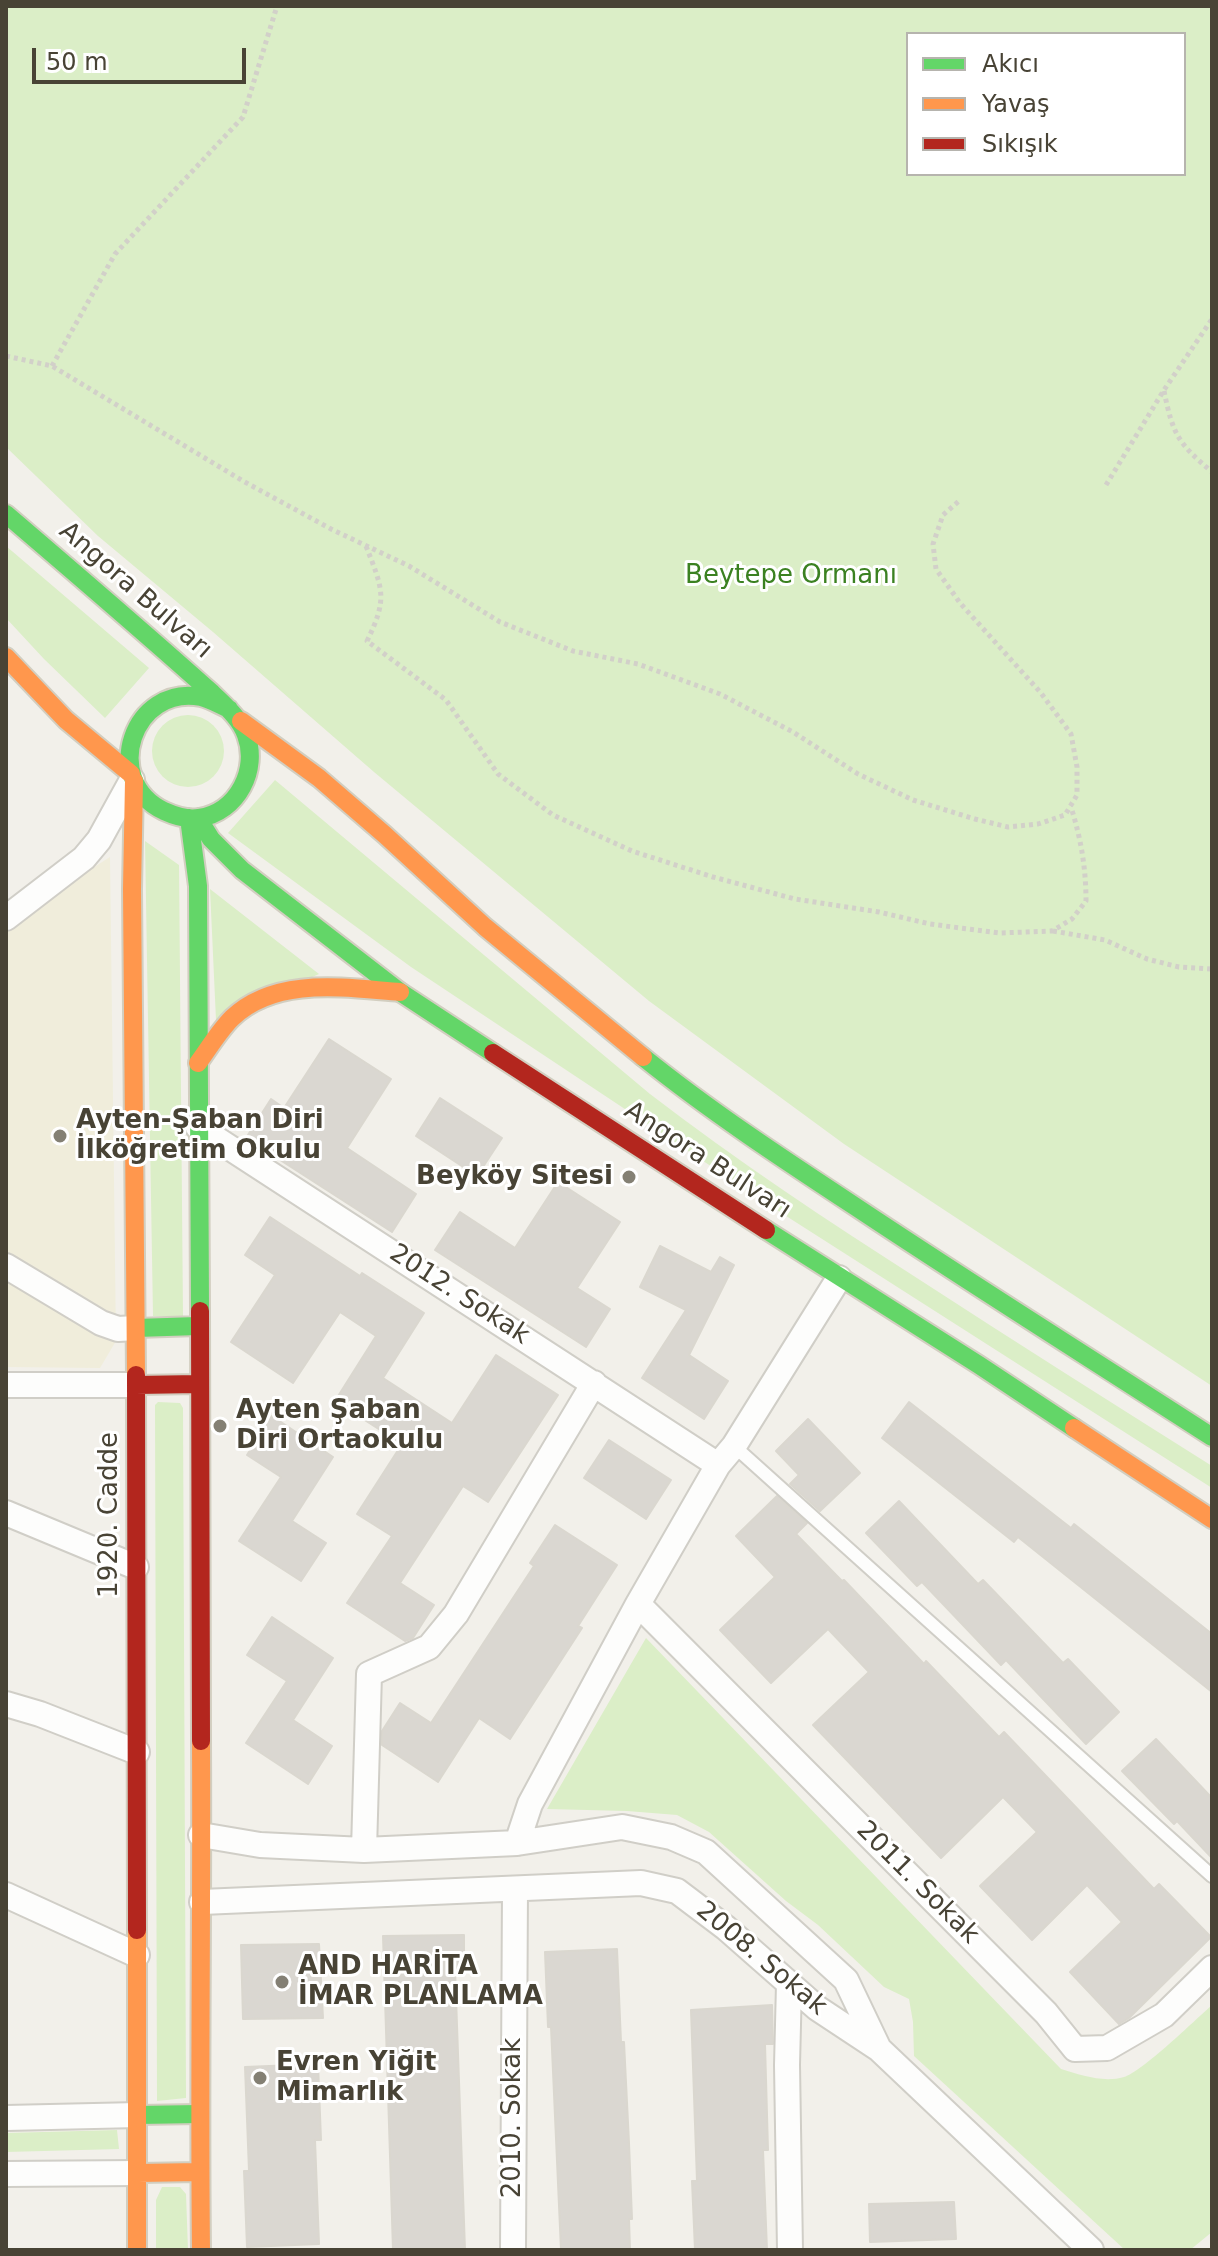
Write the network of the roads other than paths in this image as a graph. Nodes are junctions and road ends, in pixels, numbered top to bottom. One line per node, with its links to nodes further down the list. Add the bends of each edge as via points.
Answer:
1 (6, 514): 3 (main road, Angora Bulvarı)
2 (6, 657): 4 (main road, via 66,720)
3 (235, 715): 4 (main road, Angora Bulvarı, via 196,695 161,702 143,717 131,738); 5 (main road, via 251,750 247,781 227,806); 18 (main road, Angora Bulvarı, via 319,778 485,927 684,1090)
4 (132, 777): 5 (main road, via 155,808); 6 (street, via 109,824 84,858); 13 (main road, 1920. Cadde)
5 (193, 818): 7 (main road, Angora Bulvarı, via 242,870); 8 (main road)
6 (6, 918)
7 (400, 992): 8 (main road, via 331,987 275,993 236,1014); 11 (main road, Angora Bulvarı)
8 (198, 1063): 9 (main road)
9 (198, 1127): 12 (main road); 14 (street, 2012. Sokak)
10 (6, 1266): 13 (street, via 101,1323)
11 (839, 1278): 19 (street); 22 (main road, Angora Bulvarı)
12 (198, 1326): 13 (main road); 15 (main road)
13 (136, 1328): 17 (main road, 1920. Cadde)
14 (594, 1383): 20 (street, 2012. Sokak); 29 (street, via 456,1614 429,1647 369,1674)
15 (198, 1384): 17 (main road); 27 (main road)
16 (6, 1385): 17 (street)
17 (136, 1385): 23 (main road, 1920. Cadde)
18 (1212, 1437)
19 (734, 1446): 20 (street); 30 (lane)
20 (718, 1465): 24 (street)
21 (6, 1513): 23 (street)
22 (1212, 1519)
23 (136, 1567): 26 (main road, 1920. Cadde)
24 (638, 1604): 28 (street, via 530,1804); 35 (street, 2011. Sokak, via 1046,2013 1075,2049 1107,2048 1164,2015)
25 (6, 1704): 26 (street)
26 (137, 1752): 34 (main road, 1920. Cadde)
27 (201, 1835): 29 (street, via 260,1845); 33 (main road)
28 (517, 1843): 29 (street); 37 (street, via 622,1827 671,1837 706,1852 846,1980)
29 (364, 1850)
30 (1212, 1876)
31 (515, 1890): 33 (street, 2008. Sokak); 36 (street, 2008. Sokak, via 641,1883 677,1891); 46 (street, 2010. Sokak)
32 (6, 1895): 34 (street)
33 (202, 1902): 38 (main road)
34 (137, 1955): 39 (main road, 1920. Cadde)
35 (1212, 1968)
36 (789, 1984): 37 (street, 2008. Sokak); 47 (street)
37 (879, 2049): 48 (street, 2008. Sokak)
38 (199, 2114): 39 (main road); 41 (main road)
39 (138, 2115): 40 (street); 42 (main road, 1920. Cadde)
40 (6, 2118)
41 (199, 2172): 42 (main road); 45 (main road)
42 (138, 2173): 43 (street); 44 (main road, 1920. Cadde)
43 (6, 2174)
44 (137, 2250)
45 (201, 2250)
46 (513, 2250)
47 (790, 2250)
48 (1091, 2250)

